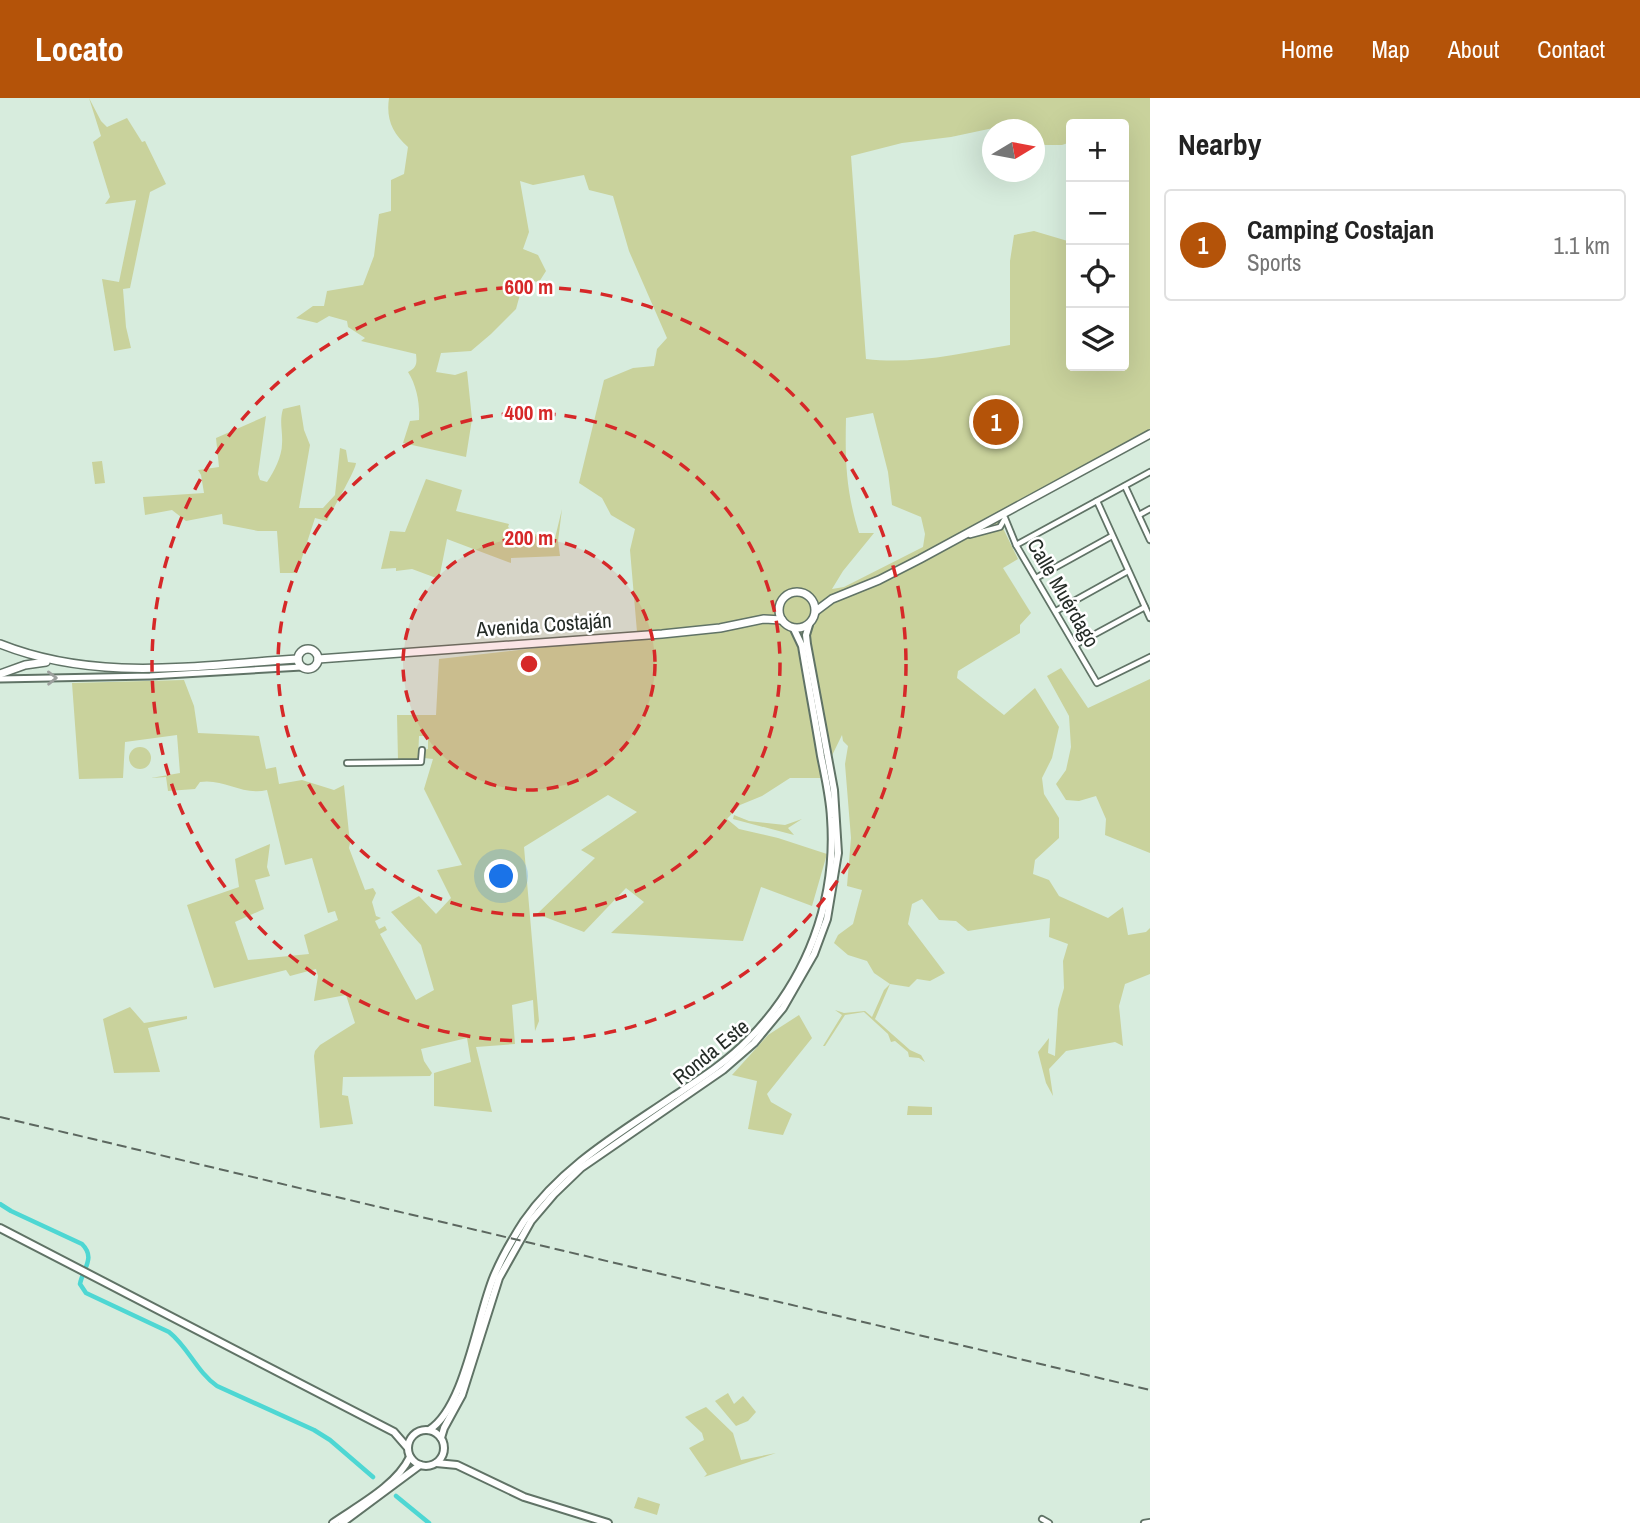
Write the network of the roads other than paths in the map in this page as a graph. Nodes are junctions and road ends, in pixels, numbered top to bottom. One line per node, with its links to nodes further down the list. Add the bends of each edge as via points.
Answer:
1 (1150, 434): 7 (highway)
2 (1150, 472): 3 (street)
3 (1125, 486): 4 (street); 6 (street)
4 (1097, 501): 8 (street); 10 (street)
5 (1150, 509): 6 (street)
6 (1139, 515): 9 (street)
7 (1003, 516): 10 (street, Calle Muérdago); 14 (highway)
8 (1112, 536): 11 (street); 12 (street)
9 (1150, 540)
10 (1016, 545): 12 (street, Calle Muérdago)
11 (1128, 571): 16 (street); 18 (street)
12 (1036, 578): 18 (street, Calle Muérdago)
13 (812, 599): 14 (highway); 15 (highway, via 793,593); 17 (highway)
14 (832, 599): 17 (highway)
15 (779, 607): 20 (highway); 21 (highway)
16 (1145, 607): 19 (street); 26 (street)
17 (816, 611): 22 (highway)
18 (1056, 611): 26 (street, Calle Muérdago)
19 (1150, 618)
20 (764, 619): 21 (highway, Avenida Costaján); 28 (highway, Avenida Costaján, via 702,630)
21 (782, 620): 23 (highway)
22 (809, 625): 23 (highway); 39 (main road, Ronda Este, via 807,644 835,802 838,853 827,919 814,954 783,1009 754,1043 723,1070 581,1168 531,1221 499,1278 462,1395)
23 (794, 629): 36 (main road, Ronda Este, via 802,646 831,817 828,887 809,954 778,1006 743,1045 577,1164 537,1204 494,1276 452,1402)
24 (0, 638): 29 (highway)
25 (0, 644): 29 (highway)
26 (1075, 645): 27 (street, Calle Muérdago, via 1097,683)
27 (1150, 657)
28 (318, 659): 30 (highway, via 313,668); 30 (highway, via 308,649 301,652)
29 (59, 662): 31 (highway); 32 (highway, via 25,665)
30 (300, 663): 31 (highway)
31 (116, 673): 32 (street, one-way to 31)
32 (0, 677)
33 (422, 750): 34 (street, via 421,762)
34 (347, 763)
35 (0, 1228): 37 (main road)
36 (429, 1430): 38 (main road); 39 (main road)
37 (394, 1432): 38 (main road); 40 (main road)
38 (414, 1433): 40 (main road)
39 (441, 1438): 41 (main road)
40 (407, 1447): 42 (main road)
41 (444, 1450): 43 (main road); 45 (main road)
42 (410, 1457): 44 (main road); 48 (main road, via 390,1482)
43 (436, 1463): 44 (main road); 45 (main road)
44 (420, 1465): 49 (main road)
45 (457, 1465): 50 (main road, via 533,1501)
46 (1042, 1519): 51 (street)
47 (1150, 1522): 52 (street)
48 (333, 1523)
49 (342, 1523)
50 (608, 1523)
51 (1049, 1523)
52 (1144, 1523)

